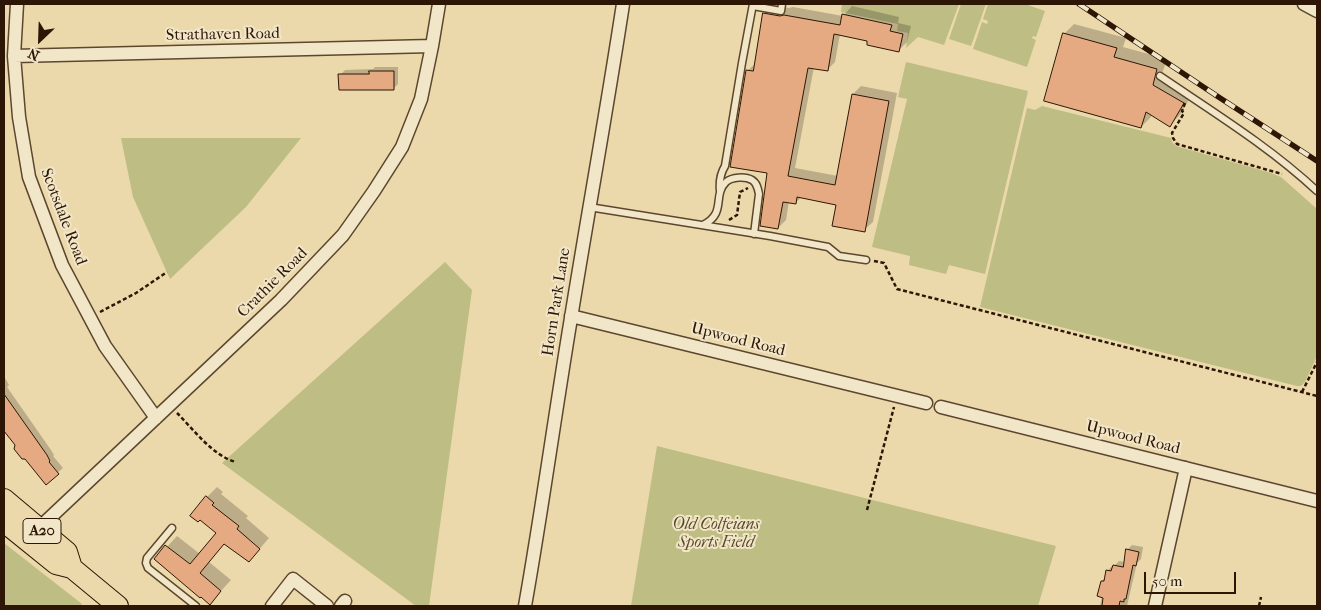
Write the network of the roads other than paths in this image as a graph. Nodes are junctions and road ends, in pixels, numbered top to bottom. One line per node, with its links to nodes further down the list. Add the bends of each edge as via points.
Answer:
1 (17, 4): 9 (street, Scotsdale Road)
2 (439, 4): 8 (street, Crathie Road)
3 (623, 4): 15 (street, Horn Park Lane)
4 (782, 4): 6 (lane, via 781,11)
5 (1304, 4): 7 (street)
6 (753, 5): 11 (lane)
7 (1317, 11)
8 (432, 46): 9 (street, Strathaven Road); 22 (street, Crathie Road, via 421,99 402,147 343,235 281,300)
9 (14, 56): 22 (street, Scotsdale Road, via 19,117 29,177 62,265 105,346)
10 (1160, 76): 14 (lane, via 1258,143)
11 (725, 166): 12 (lane); 13 (lane, via 719,183)
12 (731, 180): 13 (lane); 17 (lane, via 742,177 756,184 759,194)
13 (720, 191): 16 (lane, via 717,212)
14 (1317, 191)
15 (589, 207): 16 (lane); 19 (street, Horn Park Lane)
16 (703, 225): 17 (lane)
17 (754, 234): 18 (lane, via 828,247 839,256)
18 (866, 260)
19 (571, 316): 20 (street, Upwood Road); 34 (street, Horn Park Lane)
20 (926, 403)
21 (941, 407): 23 (street, Upwood Road)
22 (156, 418): 27 (street, Crathie Road)
23 (1186, 468): 25 (street, Upwood Road); 35 (street)
24 (4, 499): 27 (highway, A20)
25 (1317, 501)
26 (4, 522): 29 (highway, A20, via 56,564)
27 (39, 528): 29 (highway, A20, via 67,552)
28 (172, 528): 31 (lane, via 146,563)
29 (72, 568): 30 (highway, A20)
30 (118, 606)
31 (196, 606)
32 (272, 606): 33 (street, via 293,579)
33 (327, 606)
34 (525, 606)
35 (1155, 606)

